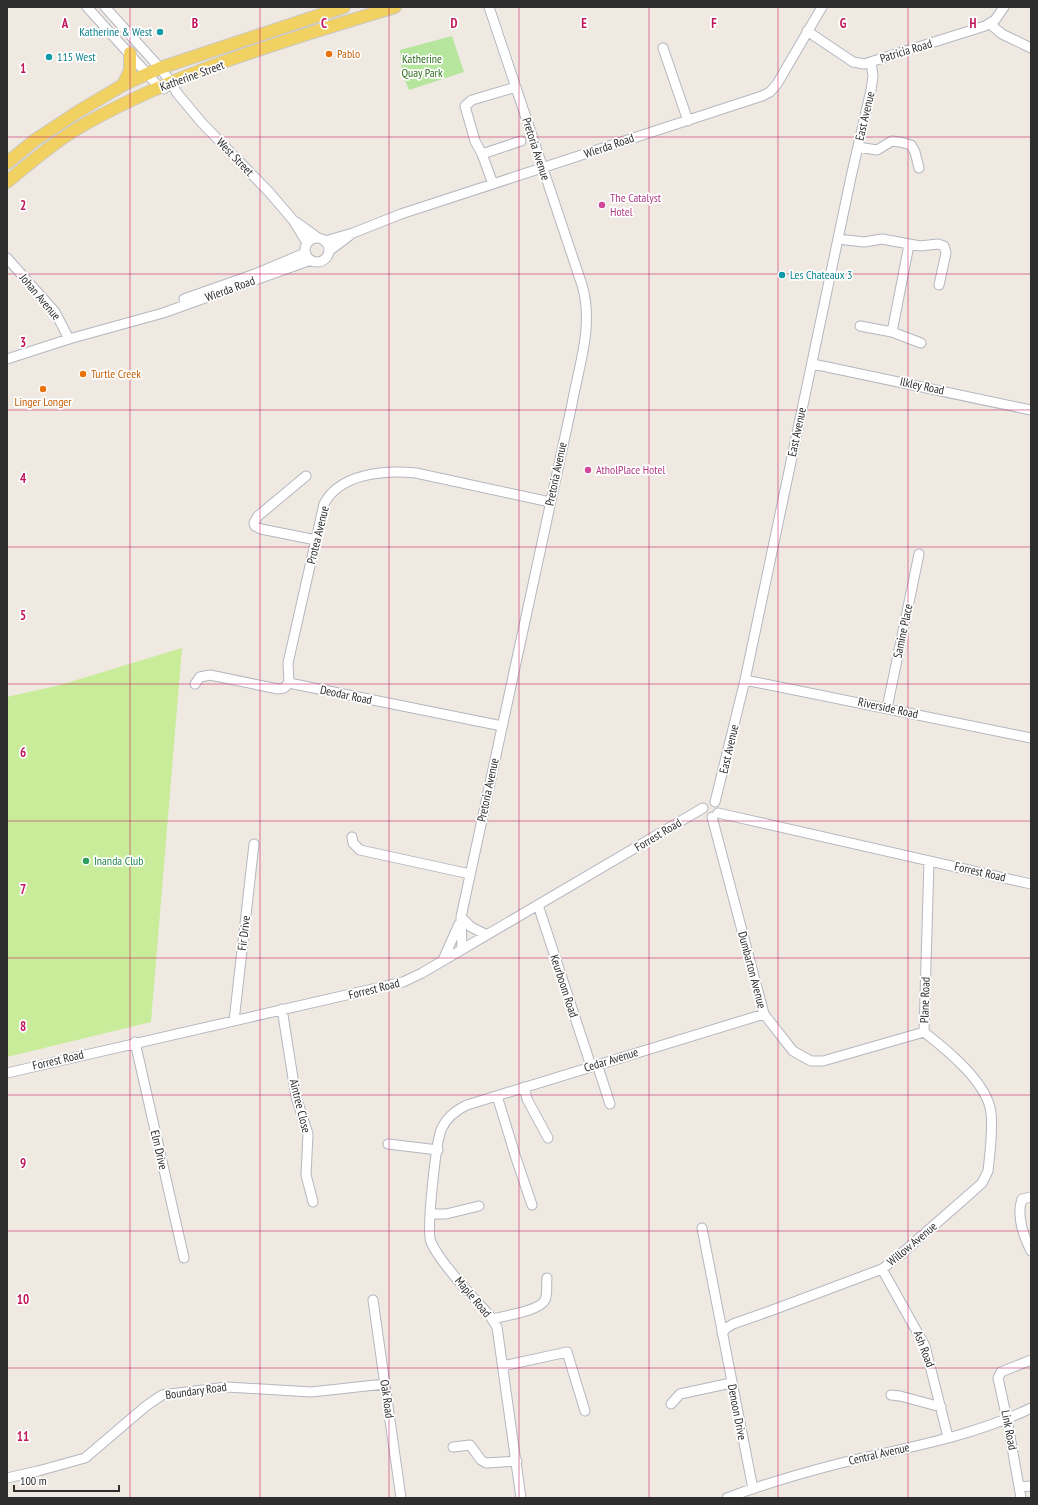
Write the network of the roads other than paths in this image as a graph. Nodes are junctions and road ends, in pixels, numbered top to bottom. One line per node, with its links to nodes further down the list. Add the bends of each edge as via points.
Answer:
1 (88, 7): 13 (street)
2 (105, 7): 15 (street, West Street)
3 (344, 7): 15 (main road, Katherine Street)
4 (368, 7): 15 (main road, via 198,60)
5 (395, 7): 17 (main road, Katherine Street)
6 (489, 7): 20 (street, Pretoria Avenue)
7 (822, 7): 10 (street, Wierda Road)
8 (1004, 7): 9 (street)
9 (990, 24): 12 (street, via 1002,34); 14 (street, Patricia Road)
10 (807, 31): 14 (street, Patricia Road, via 853,62); 22 (street, Wierda Road, via 770,92)
11 (663, 48): 22 (street)
12 (1031, 48)
13 (130, 53): 16 (street); 18 (main road, via 130,70)
14 (871, 62): 24 (street, East Avenue, via 873,80)
15 (160, 68): 16 (main road, Katherine Street); 17 (street, West Street)
16 (148, 74): 18 (main road, Katherine Street); 19 (street)
17 (171, 82): 19 (main road, Katherine Street); 21 (street, West Street)
18 (123, 86): 26 (main road, Katherine Street, via 54,128)
19 (159, 87): 21 (street, West Street); 29 (main road, Katherine Street, via 70,133)
20 (516, 87): 25 (street, via 472,100 465,106 475,141); 27 (street, Pretoria Avenue)
21 (176, 93): 31 (street, West Street)
22 (688, 121): 27 (street, Wierda Road)
23 (521, 141): 25 (street)
24 (858, 148): 28 (street, via 877,150 892,141 911,145); 34 (street, East Avenue)
25 (482, 154): 30 (street)
26 (7, 162)
27 (542, 168): 30 (street, Wierda Road); 50 (street, Pretoria Avenue, via 582,285 587,308 585,335)
28 (918, 168)
29 (7, 182)
30 (493, 184): 32 (street, Wierda Road, via 401,214)
31 (293, 220): 33 (street, West Street); 36 (street, West Street)
32 (354, 233): 33 (street, Wierda Road); 37 (street, Wierda Road)
33 (321, 239): 36 (street, via 310,240); 37 (street)
34 (838, 239): 35 (street, via 864,242 882,239); 47 (street, East Avenue)
35 (909, 245): 40 (street, via 944,246 946,253); 43 (street)
36 (306, 248): 39 (street); 41 (street, Wierda Road)
37 (329, 251): 39 (street, via 324,260)
38 (7, 258): 44 (street, Johan Avenue, via 55,312)
39 (311, 260): 41 (street, Wierda Road)
40 (939, 285)
41 (227, 287): 44 (street, Wierda Road, via 163,313)
42 (860, 326): 43 (street)
43 (892, 332): 45 (street)
44 (69, 339): 46 (street, Wierda Road)
45 (921, 343)
46 (7, 360)
47 (813, 364): 48 (street, Ilkley Road); 53 (street, East Avenue, via 770,553)
48 (1031, 410)
49 (306, 476): 51 (street, via 258,516 254,523 261,529)
50 (550, 502): 51 (street, Protea Avenue, via 416,473 378,473 342,485 330,494 324,504); 57 (street, Pretoria Avenue)
51 (316, 540): 54 (street, Protea Avenue, via 288,663)
52 (919, 554): 56 (street, Samine Place)
53 (745, 680): 56 (street, Riverside Road); 59 (street, East Avenue)
54 (289, 683): 55 (street, Deodar Road, via 278,689 210,675 200,677); 57 (street, Deodar Road)
55 (195, 684)
56 (887, 708): 58 (street, Riverside Road)
57 (502, 726): 65 (street, Pretoria Avenue)
58 (1031, 738)
59 (715, 802): 60 (street, via 706,802); 61 (street, via 719,807)
60 (703, 808): 61 (street, via 705,815); 67 (street, Forrest Road)
61 (715, 815): 64 (street, Forrest Road); 73 (street, Dumbarton Avenue)
62 (352, 837): 65 (street, via 360,850)
63 (254, 844): 74 (street, Fir Drive)
64 (929, 861): 66 (street, Forrest Road); 75 (street, Plane Road)
65 (470, 874): 68 (street, Pretoria Avenue)
66 (1031, 884)
67 (538, 905): 69 (street, Forrest Road); 77 (street, Keurboom Road)
68 (461, 917): 69 (street, via 471,927); 70 (street, Pretoria Avenue); 71 (street)
69 (487, 935): 70 (street, Forrest Road)
70 (462, 949): 71 (street, Forrest Road)
71 (443, 960): 72 (street, Forrest Road, via 403,982)
72 (282, 1010): 74 (street, Forrest Road); 88 (street, Aintree Close, via 296,1097 308,1134 306,1176)
73 (764, 1014): 75 (street, Dumbarton Avenue, via 793,1051 811,1061 823,1061); 77 (street, Cedar Avenue)
74 (234, 1021): 76 (street, Forrest Road)
75 (924, 1032): 83 (street, Plane Road, via 975,1080 986,1097)
76 (135, 1042): 78 (street, Forrest Road); 94 (street, Elm Drive)
77 (594, 1065): 79 (street, Cedar Avenue); 81 (street, Keurboom Road)
78 (7, 1072)
79 (524, 1087): 80 (street, Cedar Avenue); 84 (street, via 527,1099)
80 (497, 1096): 82 (street, Cedar Avenue); 89 (street)
81 (610, 1104)
82 (459, 1109): 86 (street, Maple Road, via 444,1124)
83 (991, 1112): 95 (street, Willow Avenue, via 988,1171 982,1183 915,1243)
84 (548, 1138)
85 (388, 1144): 86 (street)
86 (438, 1150): 91 (street, Maple Road)
87 (1031, 1197): 93 (street, via 1022,1199 1020,1211 1025,1240)
88 (313, 1202)
89 (532, 1205)
90 (479, 1206): 91 (street, via 446,1214)
91 (430, 1214): 98 (street, Maple Road, via 428,1230 433,1247)
92 (702, 1228): 99 (street, Denoon Drive)
93 (1031, 1251)
94 (184, 1258)
95 (882, 1268): 99 (street, Willow Avenue, via 733,1324); 106 (street, Ash Road, via 925,1346)
96 (547, 1278): 98 (street, via 546,1298 541,1305)
97 (372, 1300): 103 (street, Oak Road)
98 (492, 1319): 101 (street, Maple Road, via 499,1333)
99 (722, 1334): 102 (street, Denoon Drive)
100 (1031, 1360): 109 (street, Link Road, via 1001,1372 998,1378)
101 (503, 1366): 108 (street, via 567,1352); 112 (street, Maple Road)
102 (731, 1383): 105 (street, via 680,1394); 116 (street, Denoon Drive)
103 (385, 1384): 113 (street, Boundary Road, via 311,1392 227,1387 162,1395 85,1458); 117 (street, Oak Road)
104 (891, 1395): 106 (street)
105 (672, 1404)
106 (941, 1407): 110 (street, Ash Road)
107 (1031, 1408): 109 (street, Central Avenue)
108 (585, 1411)
109 (1007, 1419): 110 (street, Central Avenue); 115 (street, Link Road)
110 (948, 1437): 116 (street, Central Avenue, via 840,1463)
111 (453, 1447): 112 (street, via 470,1445 481,1460 490,1464)
112 (517, 1461): 118 (street, Maple Road)
113 (7, 1478)
114 (1031, 1486): 115 (street)
115 (1019, 1487): 120 (street, Link Road)
116 (753, 1489): 119 (street, Central Avenue)
117 (401, 1498)
118 (521, 1498)
119 (727, 1498)
120 (1021, 1498)

